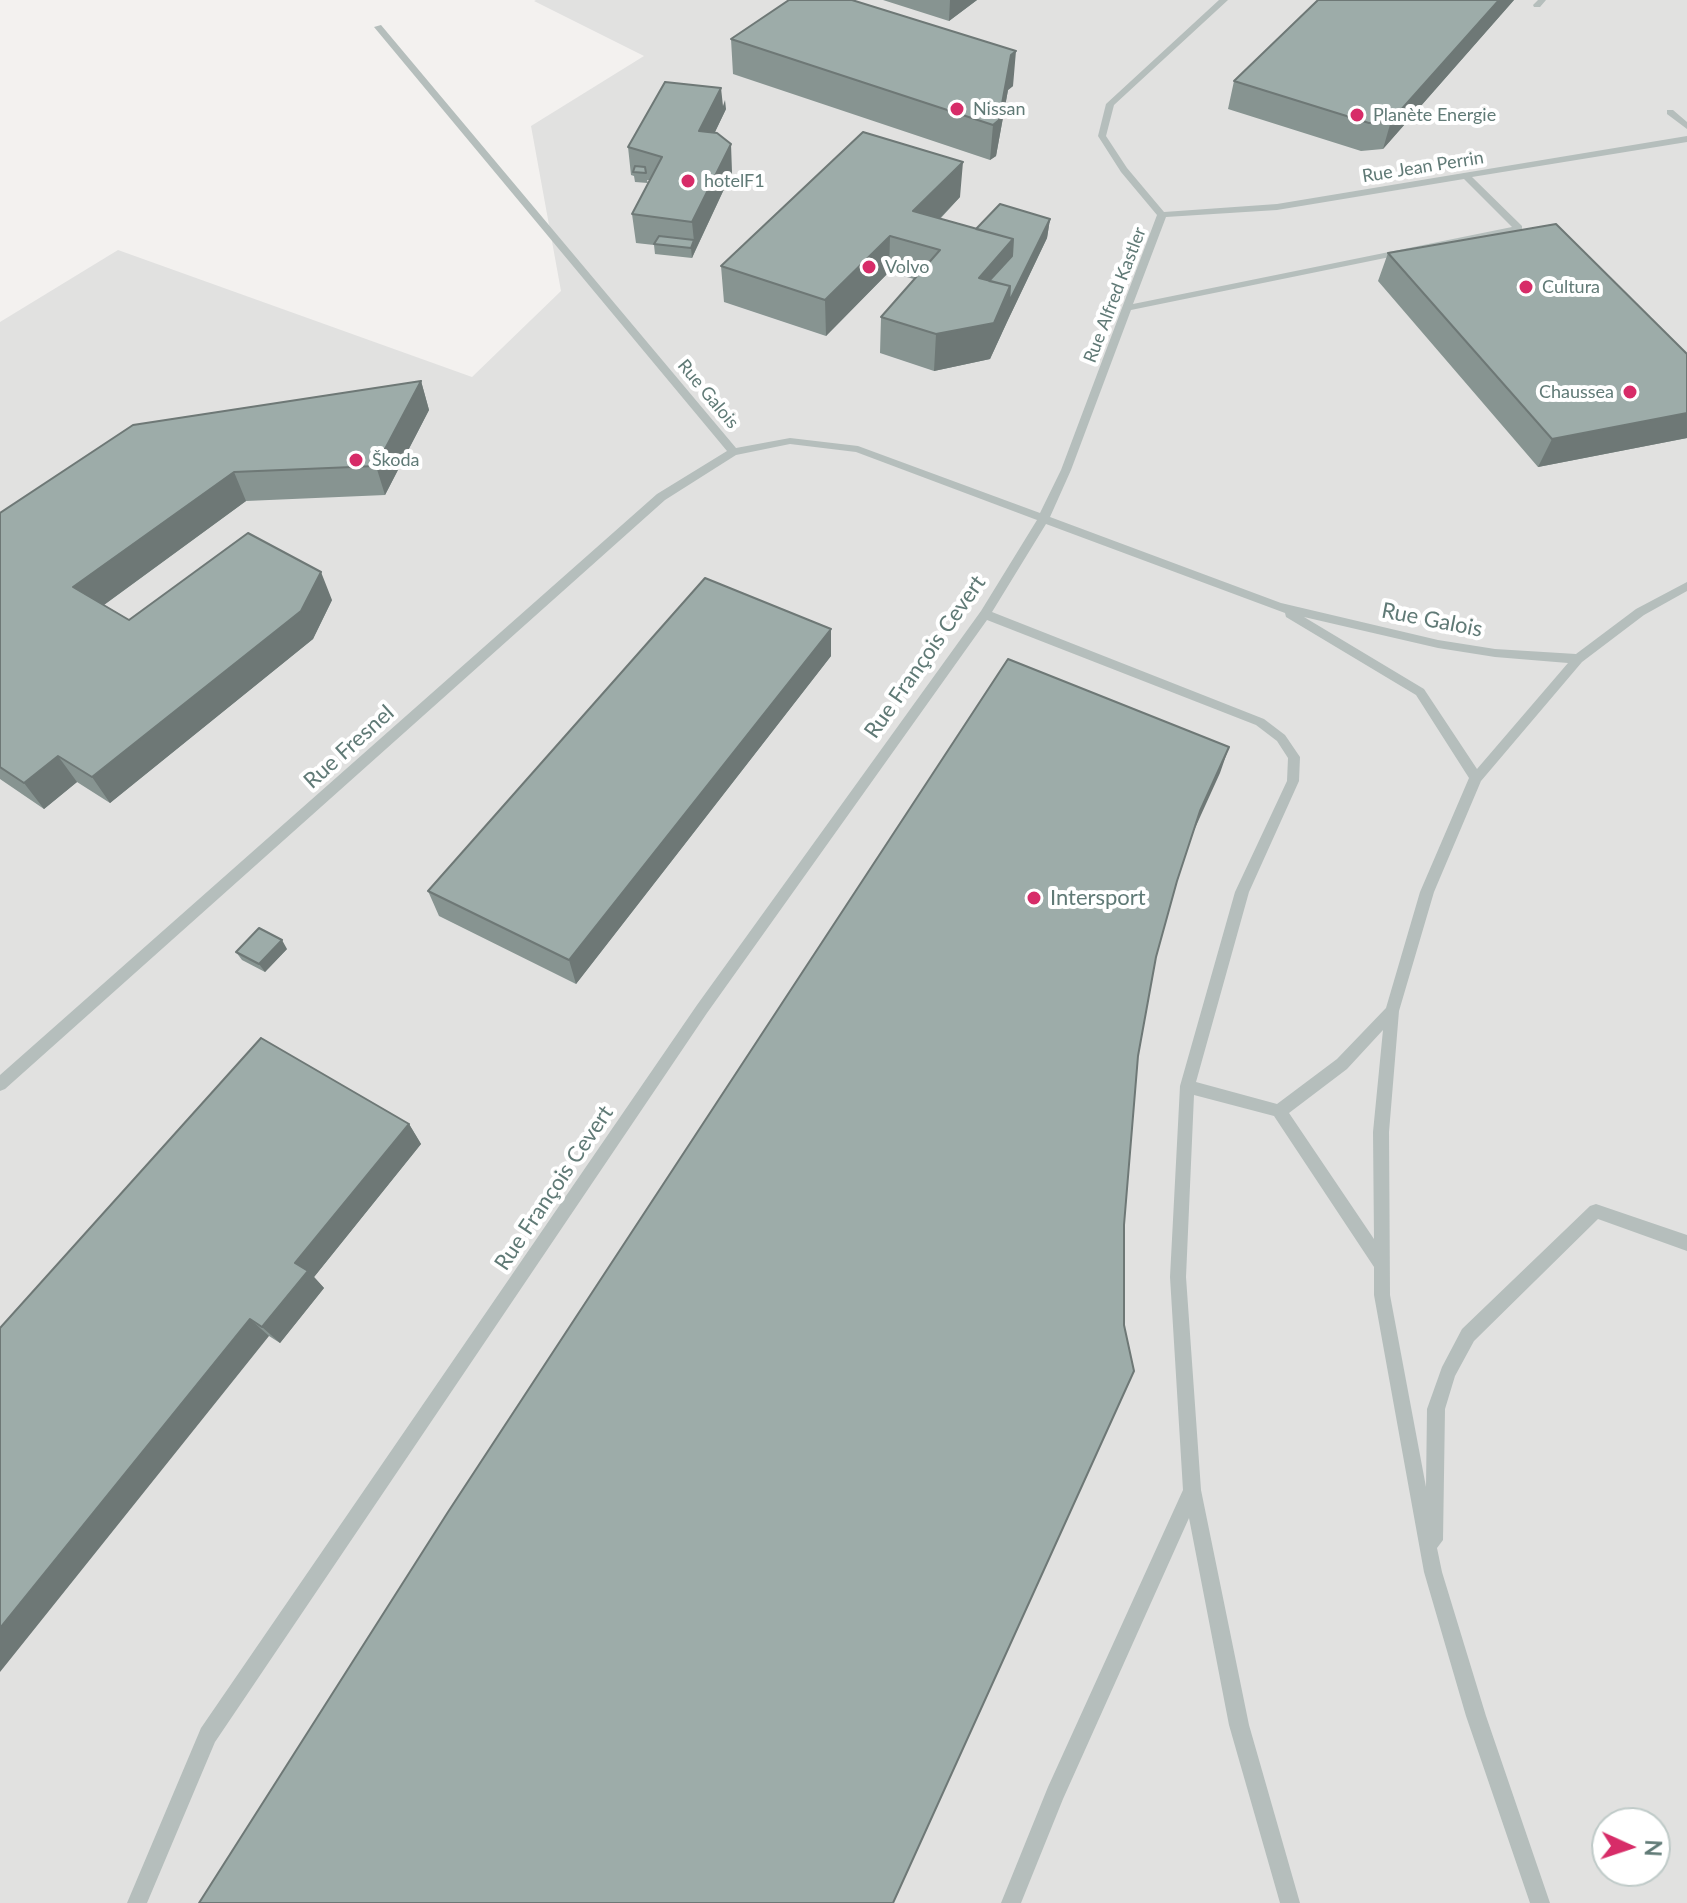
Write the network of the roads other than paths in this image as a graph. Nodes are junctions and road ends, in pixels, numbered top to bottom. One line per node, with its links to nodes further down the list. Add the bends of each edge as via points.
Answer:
1 (1224, 0): 7 (street, Rue Alfred Kastler, via 1110,104 1102,136)
2 (378, 27): 9 (street, Rue Galois)
3 (1687, 109): 4 (street, via 1670,112)
4 (1687, 126)
5 (1687, 139): 6 (street, Rue Jean Perrin)
6 (1466, 176): 7 (street, Rue Jean Perrin, via 1277,207); 8 (street, via 1519,228)
7 (1162, 215): 8 (street, Rue Alfred Kastler)
8 (1127, 308): 10 (street, Rue Alfred Kastler)
9 (733, 452): 10 (street, Rue Galois, via 790,441 858,449); 17 (street, Rue Fresnel, via 661,497)
10 (1043, 519): 12 (street, Rue Galois); 13 (street, Rue François Cevert)
11 (1687, 586): 14 (street, via 1640,612)
12 (1279, 607): 14 (street, Rue Galois, via 1438,644); 15 (street, Rue Galois, via 1420,692)
13 (985, 614): 18 (street, via 1260,722 1294,757 1293,781 1242,892); 24 (street, Rue François Cevert, via 702,1009 208,1735)
14 (1578, 659): 15 (street)
15 (1476, 778): 16 (street, via 1427,892)
16 (1392, 1011): 19 (street, via 1342,1064); 21 (street, via 1381,1132)
17 (0, 1084)
18 (1187, 1086): 19 (street); 22 (street, via 1178,1277)
19 (1279, 1111): 21 (street)
20 (1687, 1243): 23 (street, via 1596,1211 1468,1335 1436,1409)
21 (1381, 1265): 23 (street, via 1382,1295)
22 (1192, 1490): 25 (street); 26 (street, via 1239,1725)
23 (1433, 1572): 27 (street)
24 (137, 1903)
25 (1011, 1903)
26 (1290, 1903)
27 (1540, 1903)

